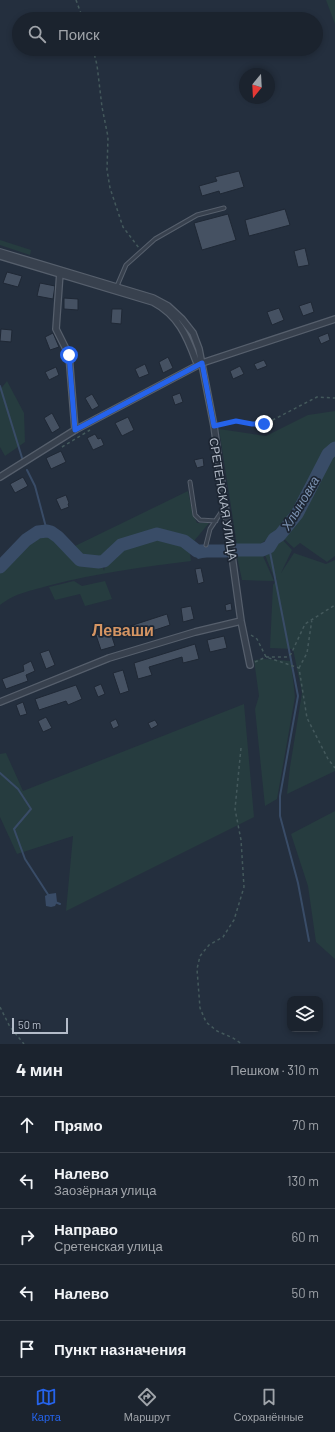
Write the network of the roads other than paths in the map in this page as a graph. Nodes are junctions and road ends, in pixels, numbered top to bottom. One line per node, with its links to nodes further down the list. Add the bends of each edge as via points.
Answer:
1 (224, 208): 5 (lane, via 197,215 155,239 126,265)
2 (0, 252): 4 (street, СРЕТЕНСКАЯ УЛИЦА)
3 (0, 256): 4 (street)
4 (60, 273): 5 (street, СРЕТЕНСКАЯ УЛИЦА); 7 (street, via 161,306 187,335); 9 (street, via 56,329 69,355)
5 (117, 286): 8 (street, СРЕТЕНСКАЯ УЛИЦА, via 168,306 193,333)
6 (335, 319): 8 (street)
7 (196, 361)
8 (202, 363): 9 (street); 12 (street, СРЕТЕНСКАЯ УЛИЦА)
9 (75, 430): 10 (street)
10 (0, 477)
11 (190, 482): 13 (lane, via 195,515 200,520)
12 (226, 505): 13 (lane); 15 (street, СРЕТЕНСКАЯ УЛИЦА)
13 (216, 521): 14 (lane, via 210,529)
14 (206, 545)
15 (241, 621): 16 (street, СРЕТЕНСКАЯ УЛИЦА); 17 (street, via 109,658)
16 (250, 665)
17 (0, 702)

